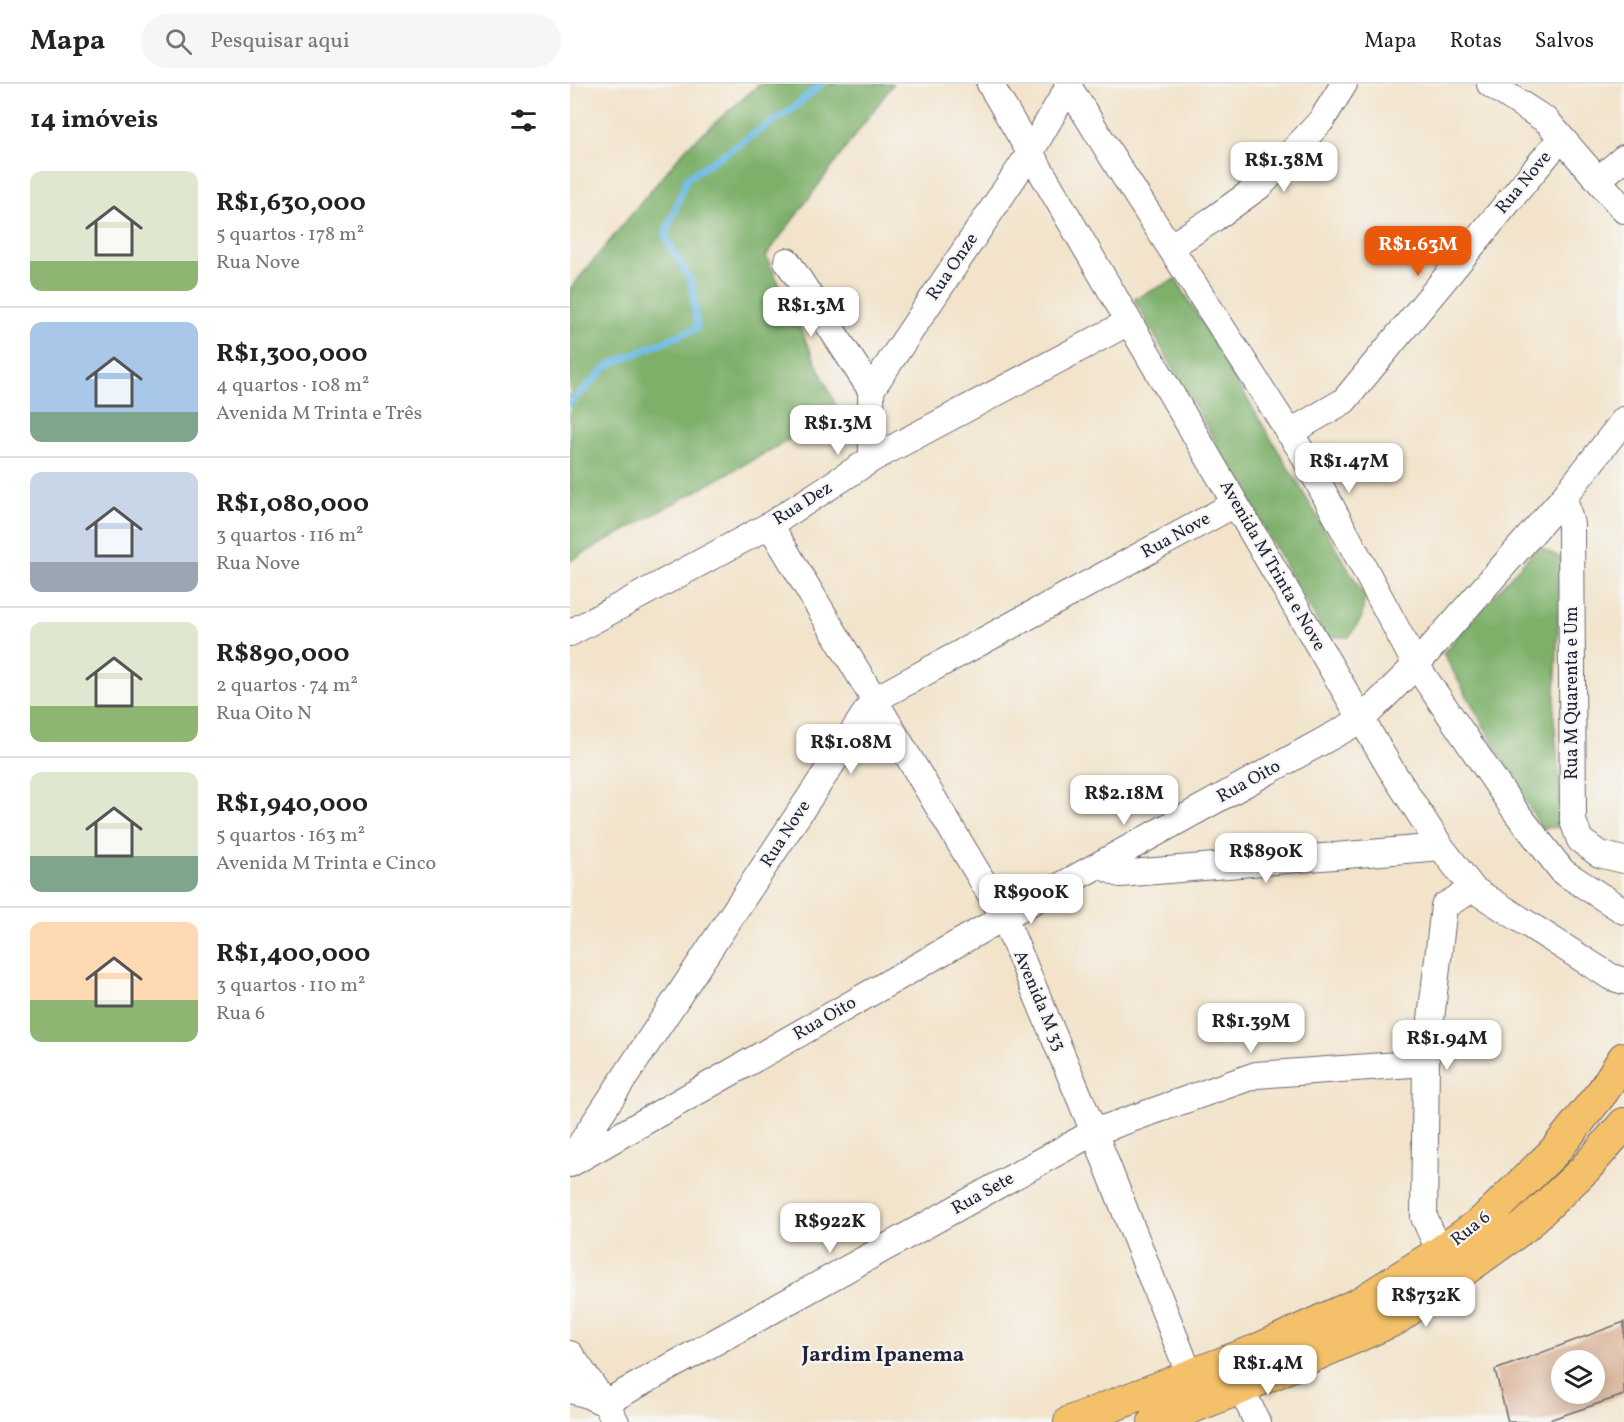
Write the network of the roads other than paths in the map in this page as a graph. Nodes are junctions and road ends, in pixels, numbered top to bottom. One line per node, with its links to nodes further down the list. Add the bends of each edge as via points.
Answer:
1 (990, 84): 6 (street, Avenida M Trinta e Nove)
2 (1344, 84): 10 (street, via 1321,121 1261,185)
3 (1490, 84): 5 (street, via 1547,121)
4 (1068, 85): 6 (street, Rua Onze); 10 (street)
5 (1561, 138): 8 (street); 15 (street, Rua Nove, via 1344,401)
6 (1030, 153): 12 (street, Avenida M Trinta e Nove); 13 (street, Rua Onze)
7 (1624, 158): 8 (street)
8 (1598, 180): 9 (street)
9 (1624, 210)
10 (1170, 247): 15 (street)
11 (788, 261): 13 (street)
12 (1129, 322): 16 (street, Rua Dez); 18 (street, Avenida M Trinta e Nove)
13 (871, 390): 16 (street)
14 (1624, 420): 17 (street, Rua Oito)
15 (1289, 433): 21 (street)
16 (872, 459): 19 (street, Rua Dez)
17 (1564, 497): 21 (street, Rua Oito); 25 (street, Rua M Quarenta e Um, via 1571,525 1573,821 1580,840 1599,854)
18 (1235, 504): 22 (street, Rua Nove); 23 (street, Avenida M Trinta e Nove)
19 (770, 525): 20 (street, Rua Dez); 22 (street, Avenida M 33)
20 (570, 633)
21 (1416, 665): 23 (street, Rua Oito); 28 (street, via 1516,812 1563,872)
22 (874, 700): 29 (street, Avenida M 33); 35 (street, Rua Nove)
23 (1361, 720): 24 (street, Avenida M Trinta e Nove); 26 (street, Rua Oito)
24 (1441, 847): 26 (street, via 1120,874); 27 (street, Avenida M Trinta e Nove)
25 (1624, 860)
26 (1099, 865): 29 (street, Rua Oito)
27 (1473, 889): 30 (street, Avenida M Trinta e Nove, via 1611,977); 32 (street, via 1444,906)
28 (1624, 911)
29 (1004, 917): 34 (street, Avenida M 33); 35 (street, Rua Oito)
30 (1624, 981)
31 (1624, 1058): 36 (main road, Rua 6, via 1554,1152 1482,1222)
32 (1426, 1063): 34 (street, Rua Sete, via 1256,1075); 36 (street, via 1424,1217)
33 (1624, 1124): 38 (main road, Rua 6, via 1585,1169 1524,1227 1396,1319)
34 (1094, 1132): 39 (street, Avenida M 33); 41 (street, Rua Sete)
35 (570, 1162)
36 (1440, 1252): 38 (main road, Rua 6, via 1360,1303 1257,1350)
37 (570, 1354): 41 (street)
38 (1235, 1374): 39 (main road, Rua 6); 44 (street)
39 (1197, 1389): 42 (main road, Rua 6); 43 (main road, Rua 6)
40 (570, 1390): 41 (street, via 585,1394)
41 (611, 1413)
42 (1070, 1422)
43 (1154, 1422)
44 (1257, 1422)

